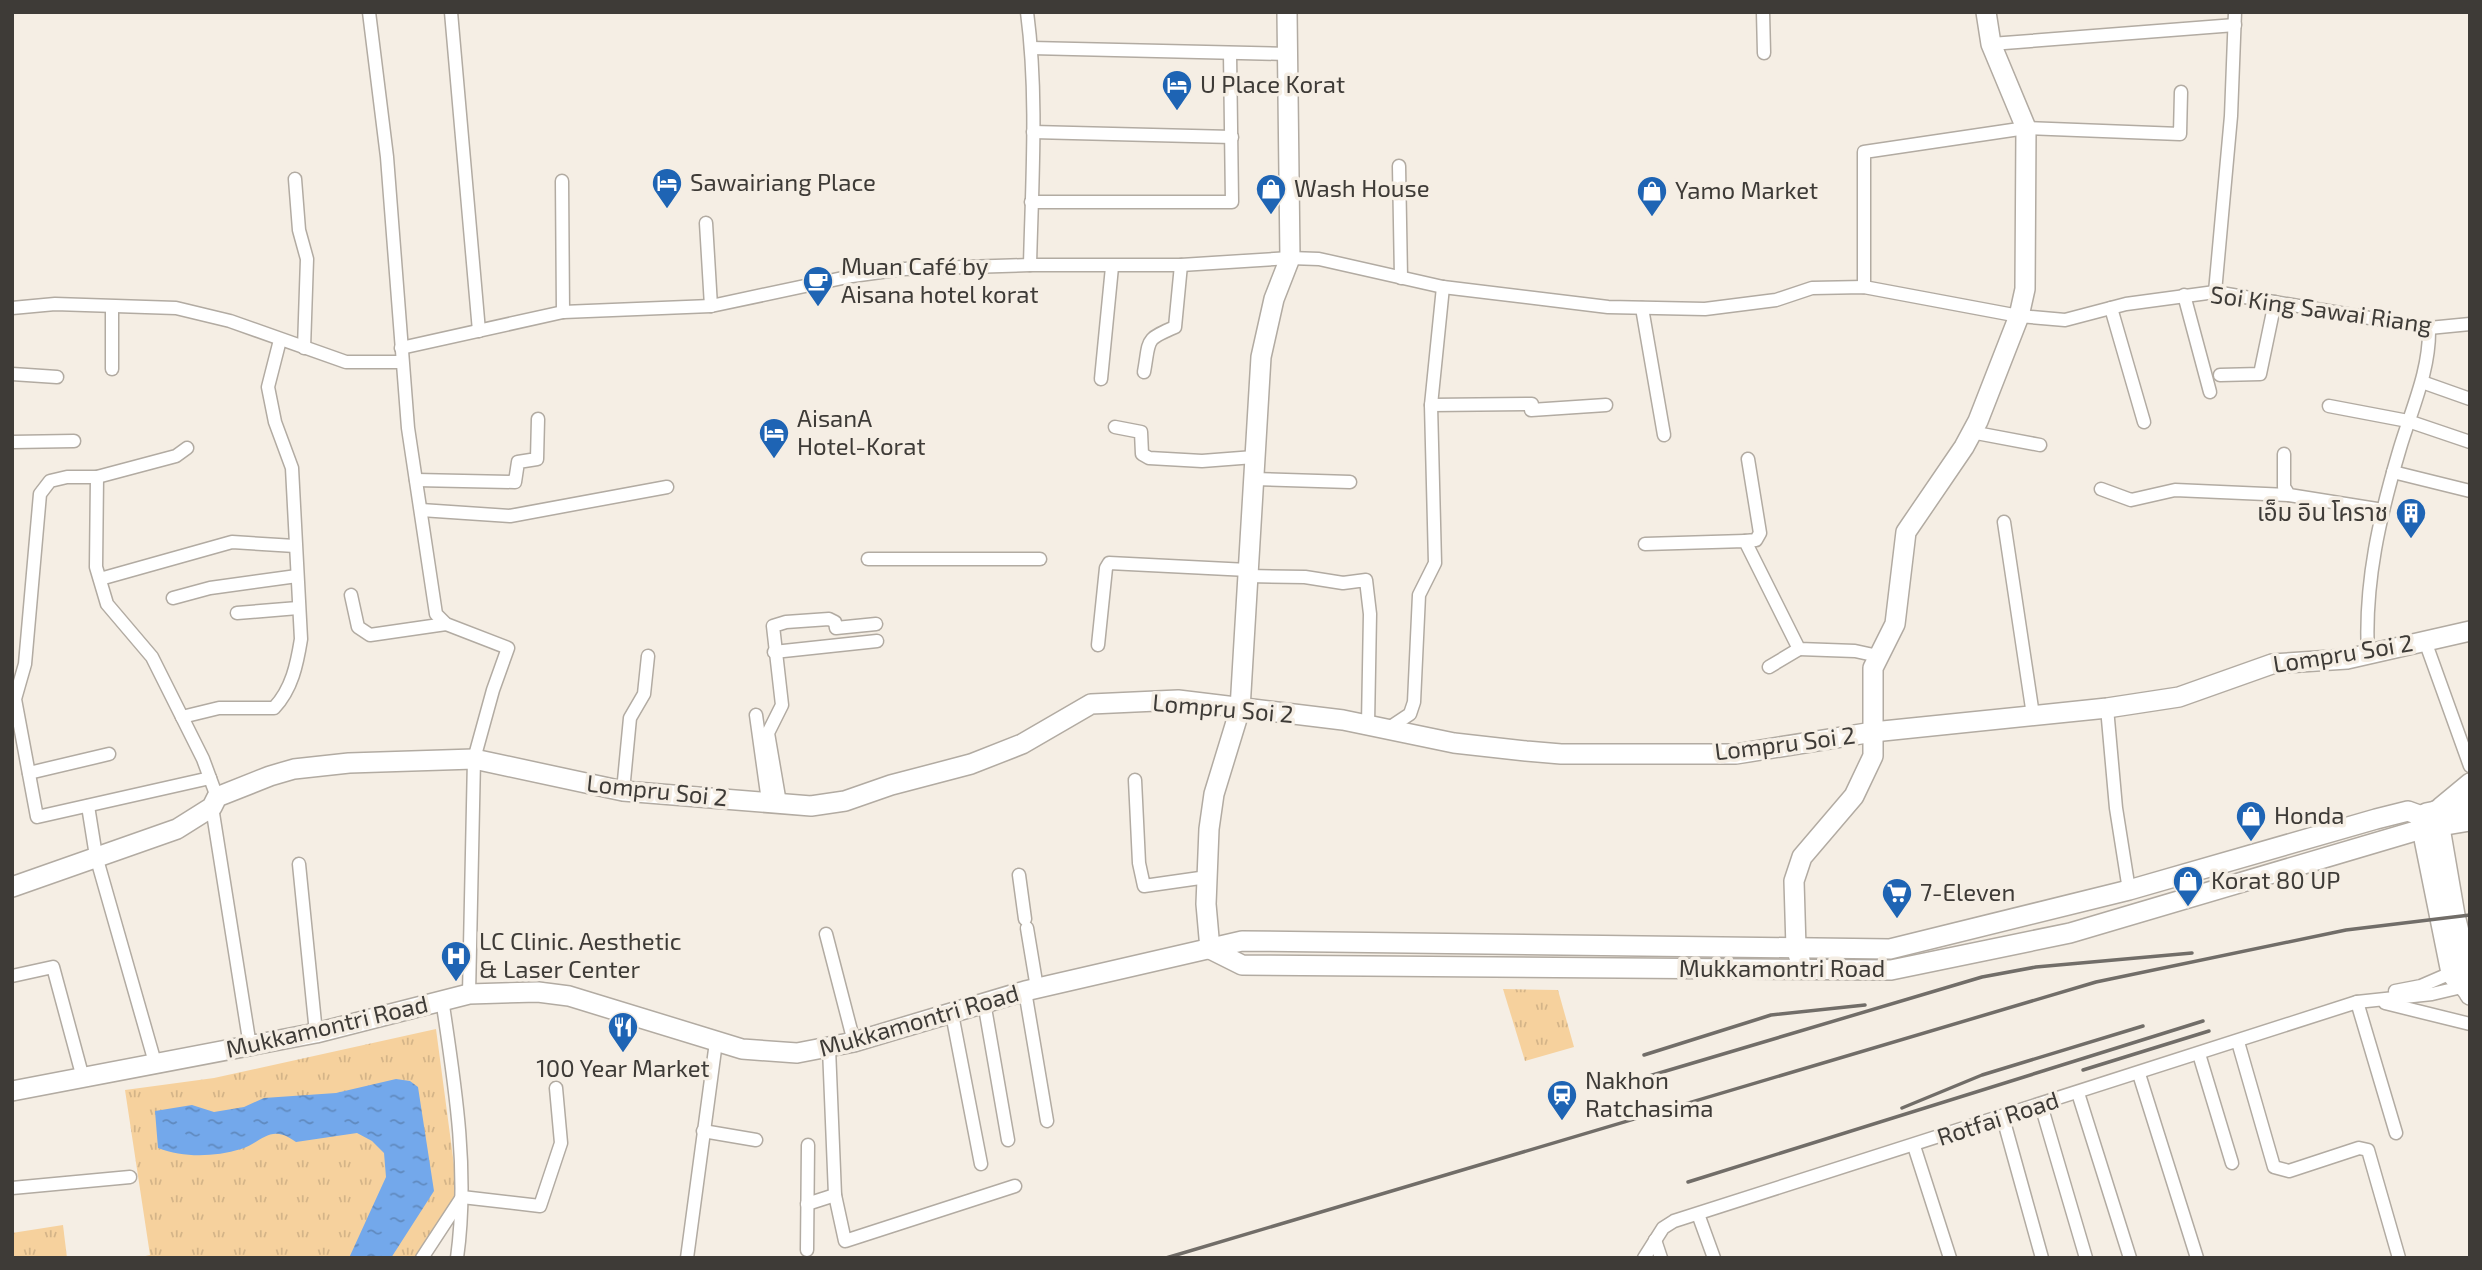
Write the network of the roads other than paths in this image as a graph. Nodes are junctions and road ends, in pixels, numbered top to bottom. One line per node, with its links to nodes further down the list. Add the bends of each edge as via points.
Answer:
1 (369, 12): 44 (street, via 387,157)
2 (451, 12): 41 (street)
3 (1027, 12): 9 (street)
4 (1287, 12): 12 (street)
5 (1763, 12): 11 (street)
6 (1986, 12): 8 (street)
7 (2235, 19): 8 (street); 29 (street)
8 (1992, 44): 14 (street)
9 (1031, 48): 10 (street); 15 (street)
10 (1230, 53): 12 (street); 16 (street)
11 (1764, 53)
12 (1288, 54): 22 (street)
13 (2181, 92): 14 (street, via 2180,134)
14 (2026, 128): 27 (street, via 1864,152); 38 (street, via 2027,260)
15 (1032, 132): 16 (street); 20 (street)
16 (1232, 137): 20 (street, via 1232,202)
17 (1399, 166): 26 (street)
18 (295, 179): 43 (street, via 299,230 307,259)
19 (562, 181): 37 (street)
20 (1031, 202): 23 (street)
21 (706, 223): 32 (street)
22 (1290, 258): 24 (street, Soi King Sawai Riang); 26 (street, Soi King Sawai Riang, via 1319,259); 70 (street, via 1265,332)
23 (1030, 265): 25 (street, Soi King Sawai Riang); 32 (street, Soi King Sawai Riang, via 902,269)
24 (1181, 265): 25 (street, Soi King Sawai Riang); 47 (street, via 1175,327 1150,339)
25 (1112, 267): 51 (street)
26 (1401, 278): 28 (street, Soi King Sawai Riang)
27 (1864, 287): 35 (street, Soi King Sawai Riang, via 1812,288 1776,299 1705,309); 38 (street, Soi King Sawai Riang)
28 (1443, 288): 35 (street, Soi King Sawai Riang); 55 (street)
29 (2215, 292): 30 (street, Soi King Sawai Riang); 31 (street, Soi King Sawai Riang)
30 (2184, 295): 36 (street, Soi King Sawai Riang); 53 (street)
31 (2275, 302): 40 (street, Soi King Sawai Riang); 49 (street, via 2260,374)
32 (711, 306): 37 (street, Soi King Sawai Riang)
33 (12, 308): 34 (street, via 55,304)
34 (112, 308): 42 (street, via 176,309 230,321); 46 (street)
35 (1642, 308): 63 (street)
36 (2111, 308): 38 (street, Soi King Sawai Riang, via 2079,319); 60 (street)
37 (563, 312): 41 (street, Soi King Sawai Riang)
38 (2019, 316): 62 (street)
39 (2470, 324): 40 (street, Soi King Sawai Riang)
40 (2428, 328): 52 (street)
41 (479, 331): 44 (street, Soi King Sawai Riang)
42 (280, 340): 43 (street); 86 (street, via 268,387 292,468)
43 (304, 348): 45 (street, via 346,362)
44 (401, 348): 45 (street)
45 (401, 362): 75 (street)
46 (112, 369)
47 (1144, 372)
48 (12, 374): 50 (street)
49 (2220, 375)
50 (57, 377)
51 (1101, 379)
52 (2422, 382): 54 (street); 59 (street)
53 (2210, 392)
54 (2470, 399)
55 (1431, 405): 56 (street); 114 (street, via 1434,564 1419,595 1415,702 1410,714)
56 (1606, 405)
57 (2329, 406): 59 (street)
58 (538, 419): 75 (street, via 537,459 516,464 515,482)
59 (2408, 421): 66 (street); 72 (street)
60 (2144, 422)
61 (1115, 427): 70 (street, via 1141,432 1142,454 1149,458)
62 (1971, 432): 67 (street); 106 (street, via 1906,532 1895,624)
63 (1664, 435)
64 (74, 441): 65 (street)
65 (12, 442)
66 (2470, 442)
67 (2040, 445)
68 (187, 448): 73 (street, via 176,456)
69 (2284, 454): 80 (street, via 2284,487)
70 (1254, 457): 74 (street)
71 (1748, 459): 84 (street, via 1760,533 1756,540)
72 (2393, 472): 79 (street); 82 (street)
73 (97, 477): 91 (street, via 96,566); 108 (street, via 50,481 40,494 25,664)
74 (1253, 479): 76 (street); 89 (street)
75 (416, 480): 81 (street)
76 (1350, 482)
77 (667, 487): 81 (street, via 510,516)
78 (2101, 489): 80 (street, via 2131,500 2175,491)
79 (2470, 491)
80 (2289, 495): 82 (street)
81 (421, 510): 96 (street, via 436,614)
82 (2383, 510): 104 (street, via 2370,579)
83 (2004, 522): 112 (street)
84 (1745, 541): 85 (street); 102 (street)
85 (1646, 544)
86 (295, 546): 90 (street); 91 (street, via 232,542)
87 (868, 559): 88 (street)
88 (1040, 559)
89 (1248, 573): 101 (street, via 1109,563); 110 (street); 114 (street, via 1343,583 1366,580)
90 (297, 576): 93 (street); 94 (street)
91 (100, 579): 113 (street, via 107,604 152,657)
92 (351, 595): 96 (street, via 358,626 370,635)
93 (173, 598)
94 (298, 608): 95 (street); 113 (street, via 301,639 297,666 283,699 274,708 219,708)
95 (237, 613)
96 (446, 624): 117 (street, via 508,648)
97 (876, 624): 103 (street, via 836,628 829,619 779,624 771,633)
98 (2470, 631): 100 (street, Lompru Soi 2)
99 (877, 641): 103 (street)
100 (2425, 641): 104 (street, Lompru Soi 2); 118 (street)
101 (1098, 645)
102 (1799, 649): 106 (street); 107 (street)
103 (774, 652): 125 (street, via 782,705 768,733)
104 (2368, 654): 109 (street, Lompru Soi 2, via 2272,664 2179,696)
105 (648, 656): 123 (street, via 644,694 630,718)
106 (1878, 656): 115 (street, via 1872,682)
107 (1769, 667)
108 (16, 685): 119 (street)
109 (2107, 708): 112 (street, Lompru Soi 2); 135 (street)
110 (1240, 709): 114 (street, Lompru Soi 2); 125 (street, Lompru Soi 2, via 1178,700 1091,704 1022,744 971,764 845,801 811,806); 133 (street, via 1214,794)
111 (756, 715): 125 (street)
112 (2033, 715): 115 (street, Lompru Soi 2)
113 (182, 717): 120 (street)
114 (1377, 728): 115 (street, Lompru Soi 2, via 1454,743 1561,754 1736,754)
115 (1872, 733): 139 (street, via 1873,756 1865,777 1802,857 1794,881)
116 (109, 754): 119 (street)
117 (474, 760): 123 (street, Lompru Soi 2); 124 (street, Lompru Soi 2, via 294,769); 145 (street)
118 (2470, 766)
119 (29, 773): 127 (street, via 37,817)
120 (210, 778): 124 (street); 127 (street)
121 (1135, 779): 133 (street, via 1144,886)
122 (2470, 783): 129 (street)
123 (623, 791): 125 (street, Lompru Soi 2)
124 (215, 802): 130 (street, Lompru Soi 2, via 177,829); 155 (street)
125 (774, 802)
126 (2470, 804): 129 (street)
127 (88, 806): 130 (street)
128 (2470, 819): 129 (street)
129 (2429, 820): 135 (street, Mukkamontri Road, via 2407,811); 137 (street, Mukkamontri Road); 143 (street)
130 (96, 856): 134 (street, Lompru Soi 2); 158 (street)
131 (299, 864): 151 (street)
132 (1019, 874): 144 (street)
133 (1207, 877): 140 (street)
134 (12, 887)
135 (2129, 890): 136 (street, Mukkamontri Road)
136 (2064, 906): 137 (street); 139 (street, Mukkamontri Road, via 1890,949)
137 (2070, 933): 141 (street, Mukkamontri Road, via 1891,971)
138 (826, 934): 153 (street)
139 (1796, 948): 140 (street, Mukkamontri Road, via 1242,941); 141 (street)
140 (1210, 949): 141 (street, Mukkamontri Road, via 1242,965); 144 (street, Mukkamontri Road)
141 (1804, 970)
142 (12, 976): 160 (street, via 53,967)
143 (2465, 982): 147 (street, Rotfai Road, via 2421,986); 147 (street, Rotfai Road, via 2432,994)
144 (1031, 989): 148 (street, Mukkamontri Road); 166 (street)
145 (469, 994): 146 (street, Mukkamontri Road); 152 (street, Mukkamontri Road, via 569,996)
146 (442, 999): 151 (street, Mukkamontri Road); 179 (street, via 456,1090)
147 (2362, 1001): 150 (street); 154 (street, Rotfai Road); 168 (street)
148 (984, 1002): 149 (street, Mukkamontri Road); 170 (street)
149 (952, 1014): 153 (street, Mukkamontri Road); 174 (street)
150 (2470, 1024)
151 (316, 1033): 155 (street, Mukkamontri Road)
152 (716, 1042): 156 (street, Mukkamontri Road, via 765,1053); 167 (street)
153 (854, 1042): 156 (street, Mukkamontri Road)
154 (2238, 1042): 157 (street, Rotfai Road); 195 (street, via 2274,1167 2289,1171 2368,1150)
155 (250, 1046): 158 (street, Mukkamontri Road)
156 (829, 1048): 178 (street)
157 (2199, 1054): 159 (street, Rotfai Road); 173 (street)
158 (156, 1066): 160 (street, Mukkamontri Road)
159 (2139, 1073): 163 (street, Rotfai Road); 194 (street)
160 (83, 1078): 162 (street, Mukkamontri Road)
161 (556, 1088): 179 (street, via 561,1143 540,1206)
162 (12, 1091)
163 (2078, 1093): 164 (street, Rotfai Road); 193 (street)
164 (2042, 1105): 165 (street, Rotfai Road); 192 (street)
165 (2003, 1118): 172 (street, Rotfai Road); 191 (street)
166 (1047, 1121)
167 (703, 1131): 169 (street); 186 (street)
168 (2396, 1133)
169 (756, 1140)
170 (1008, 1140)
171 (808, 1145): 180 (street)
172 (1914, 1146): 181 (street, Rotfai Road); 190 (street)
173 (2232, 1163)
174 (981, 1164)
175 (130, 1177): 177 (street)
176 (1014, 1186): 178 (street, via 850,1241 842,1236)
177 (12, 1188)
178 (835, 1195): 180 (street)
179 (463, 1197): 184 (street); 185 (street)
180 (807, 1204): 183 (street)
181 (1698, 1214): 182 (street, Rotfai Road, via 1674,1221); 189 (street)
182 (1655, 1240): 187 (street, Rotfai Road); 188 (street)
183 (807, 1250)
184 (422, 1258)
185 (457, 1258)
186 (687, 1258)
187 (1644, 1258)
188 (1661, 1258)
189 (1714, 1258)
190 (1950, 1258)
191 (2042, 1258)
192 (2087, 1258)
193 (2130, 1258)
194 (2197, 1258)
195 (2399, 1258)

